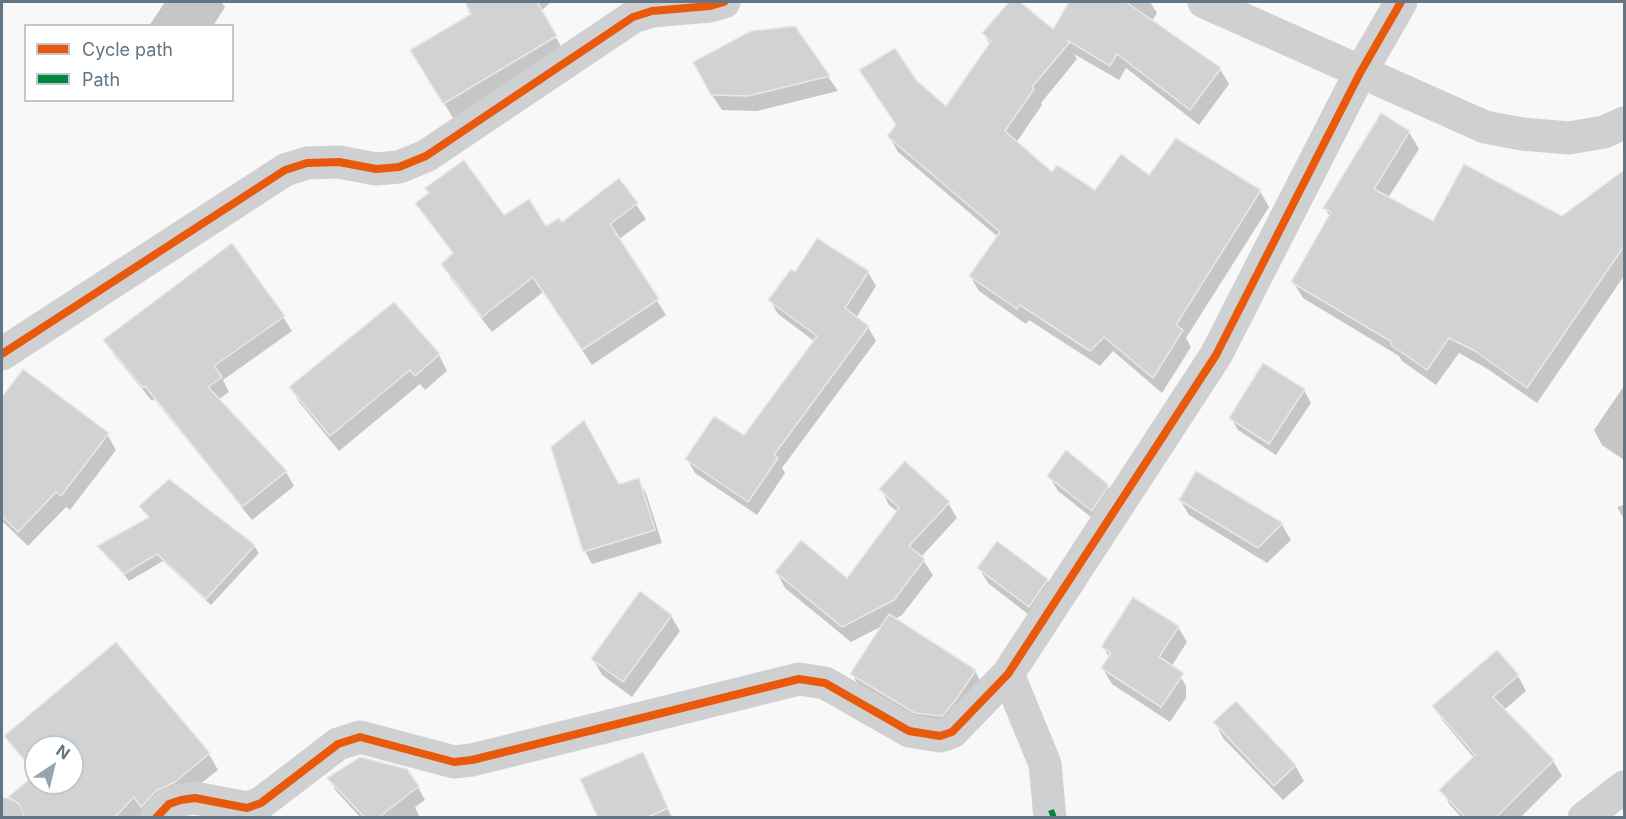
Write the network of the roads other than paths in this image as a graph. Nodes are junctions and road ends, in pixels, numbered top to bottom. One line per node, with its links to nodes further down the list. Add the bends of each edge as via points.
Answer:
1 (1204, 2): 4 (street)
2 (1401, 2): 4 (street)
3 (714, 3): 6 (street, via 652,10 633,17 426,156 399,167 376,169 339,162 307,163 285,170)
4 (1360, 73): 5 (street, via 1485,127 1569,138 1604,132); 7 (street, via 1216,355)
5 (1624, 123)
6 (2, 354)
7 (1008, 674): 11 (street, via 952,732 940,736 909,731 825,683 799,680 463,761 454,762 360,737 338,744 261,803 236,808 195,798 170,804); 12 (street, via 1045,764)
8 (1624, 787): 13 (street)
9 (2, 814): 10 (street)
10 (8, 818)
11 (156, 818)
12 (1050, 818)
13 (1584, 818)

